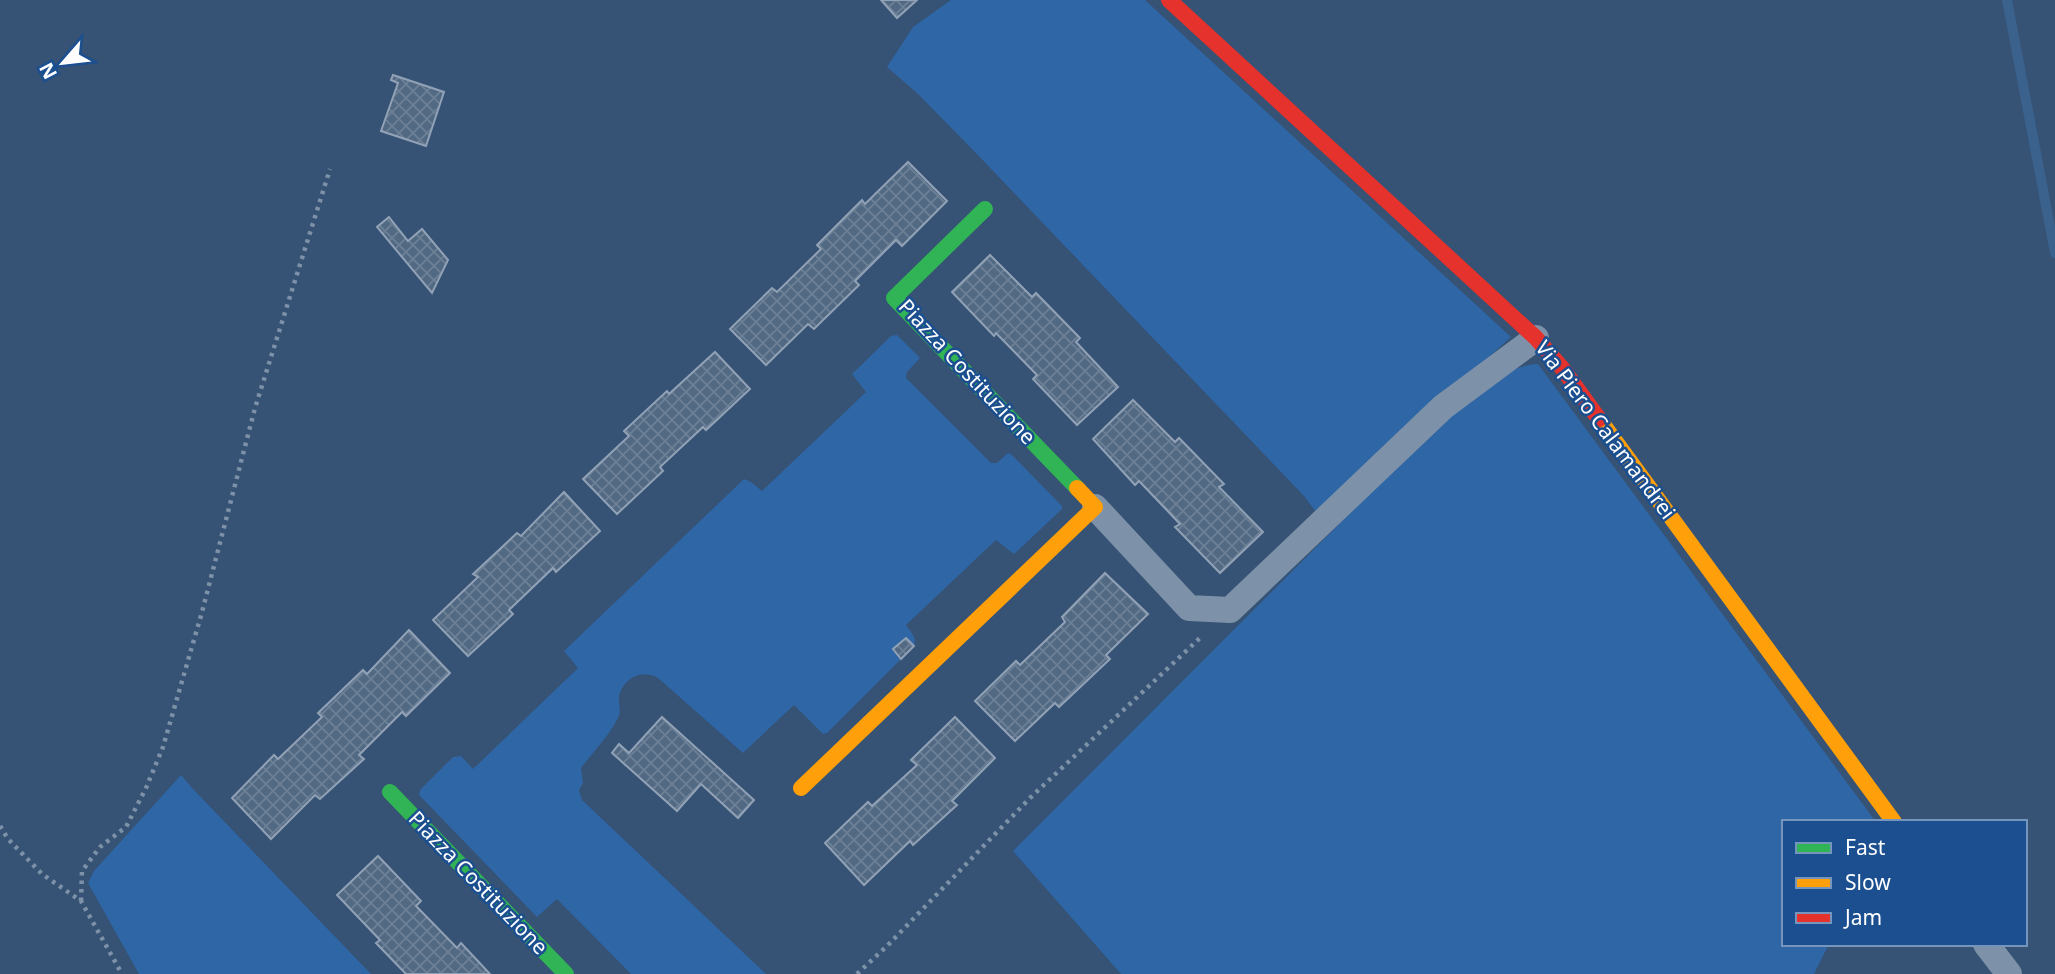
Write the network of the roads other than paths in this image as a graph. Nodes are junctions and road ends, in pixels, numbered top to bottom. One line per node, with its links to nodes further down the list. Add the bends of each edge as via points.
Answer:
1 (1170, 0): 3 (street, Via Piero Calamandrei)
2 (985, 209): 4 (street, Piazza Costituzione, via 894,298)
3 (1536, 338): 4 (street, Piazza Costituzione, via 1443,407 1230,610 1189,608); 7 (street, Via Piero Calamandrei)
4 (1095, 507): 5 (street)
5 (801, 788)
6 (390, 792): 9 (street, Piazza Costituzione)
7 (1893, 820)
8 (1988, 946): 10 (street)
9 (566, 974)
10 (2009, 974)

